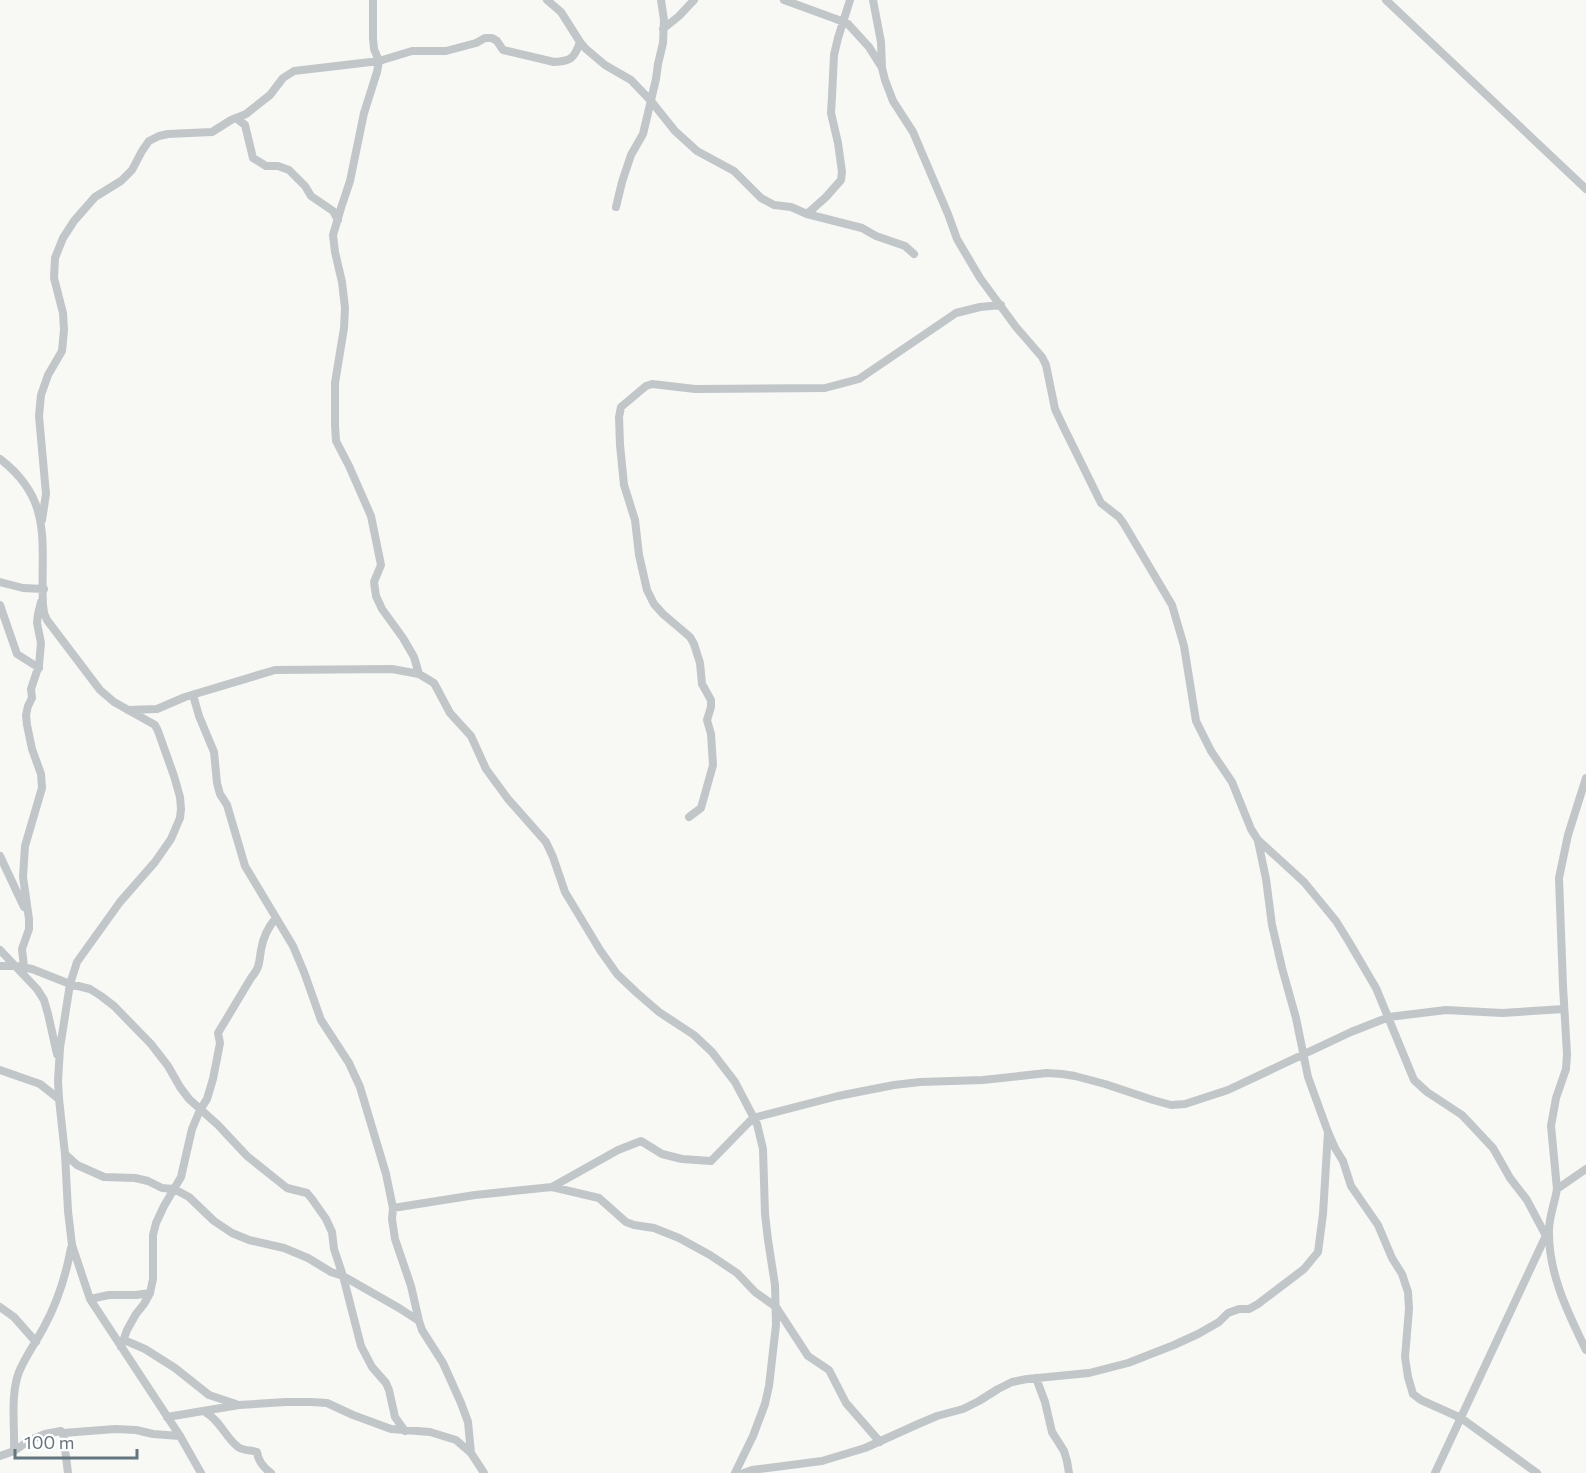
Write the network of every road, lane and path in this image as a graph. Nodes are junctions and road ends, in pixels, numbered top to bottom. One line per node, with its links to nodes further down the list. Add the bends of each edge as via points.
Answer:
1 (373, 0): 12 (street, via 374,49)
2 (548, 0): 11 (street, via 561,12)
3 (661, 0): 10 (street)
4 (694, 0): 10 (street)
5 (784, 0): 9 (street)
6 (850, 0): 9 (street)
7 (873, 0): 13 (street)
8 (1386, 0): 16 (street)
9 (843, 22): 13 (street, via 863,40); 18 (street, via 834,55 831,113 841,180)
10 (663, 29): 14 (street)
11 (580, 42): 12 (street, via 570,60 554,63 503,50 492,38 446,51 412,51); 14 (street, via 605,65 631,80)
12 (379, 61): 15 (street, via 294,71 270,95); 19 (street)
13 (882, 68): 21 (street, via 893,101 913,132 961,247)
14 (651, 101): 17 (street); 18 (street, via 697,151 734,171 761,198)
15 (236, 118): 19 (street, via 245,125 253,158 266,166 289,170); 23 (street, via 212,132 168,134 149,141 132,170 95,197 63,238 55,258 54,278 63,313 62,351 48,375 39,416 46,494)
16 (1586, 189)
17 (616, 207)
18 (807, 214): 20 (street, via 862,228 905,246)
19 (338, 220): 28 (street, via 333,236 345,308 335,383 336,441 371,516 381,565 374,582 376,596 409,646)
20 (914, 254)
21 (1001, 305): 32 (street, via 957,313 851,382 814,389 695,389 652,384 621,407 624,485 635,520 647,590 663,614 690,637 700,663 702,684 711,700 707,720 713,765 701,808); 33 (street, via 1042,357 1055,409 1101,503 1124,524 1172,605 1184,646 1196,721 1232,782)
22 (0, 459): 23 (street, via 29,488)
23 (42, 522): 25 (street)
24 (0, 582): 25 (street)
25 (43, 592): 27 (street, via 37,623 41,643); 30 (street, via 44,613 54,630 100,690)
26 (0, 605): 27 (street, via 17,654)
27 (39, 668): 36 (street, via 27,715 28,735 43,781 24,855)
28 (419, 674): 29 (street, via 392,669 275,670); 48 (street, via 434,683 450,713 471,736 486,769 546,842 565,892 617,974 712,1052 735,1082)
29 (193, 695): 30 (street, via 157,709); 35 (street, via 214,752 217,783 242,858)
30 (128, 710): 40 (street, via 147,719 158,730 180,797 180,818 155,862 81,955)
31 (1586, 778): 41 (street, via 1559,878)
32 (690, 817)
33 (1258, 840): 42 (street, via 1304,882 1336,921); 43 (street, via 1276,944)
34 (0, 856): 36 (street)
35 (276, 918): 47 (street, via 266,933 257,970 218,1033 220,1043 213,1079); 55 (street, via 299,960 321,1020 360,1087)
36 (29, 919): 39 (street)
37 (0, 950): 39 (street)
38 (0, 966): 39 (street)
39 (20, 967): 40 (street); 44 (street, via 44,1000)
40 (70, 984): 44 (street); 47 (street, via 90,989 114,1006 151,1044 184,1094)
41 (1564, 1009): 42 (street, via 1502,1013 1446,1010); 54 (street, via 1566,1069 1551,1126)
42 (1389, 1017): 43 (street); 56 (street, via 1414,1080 1462,1115 1493,1148)
43 (1304, 1054): 48 (street, via 1228,1090 1185,1104 1171,1105 1075,1076 1047,1073 894,1085 838,1095); 49 (street)
44 (58, 1061): 46 (street)
45 (0, 1070): 46 (street, via 40,1084)
46 (58, 1099): 50 (street)
47 (200, 1110): 53 (street); 58 (street, via 287,1188 307,1193 332,1232)
48 (753, 1118): 52 (street, via 711,1161 662,1154 640,1141); 62 (street, via 763,1149)
49 (1328, 1132): 67 (street, via 1318,1252 1304,1269 1258,1304 1228,1313 1197,1334 1150,1355 1089,1372); 71 (street, via 1351,1186 1378,1225 1408,1292 1405,1357 1413,1394)
50 (65, 1154): 53 (street, via 77,1165 104,1177 135,1178); 57 (street)
51 (1586, 1169): 54 (street)
52 (552, 1187): 55 (street); 62 (street, via 599,1198 626,1222 654,1228 693,1245 731,1269)
53 (174, 1189): 58 (street, via 232,1233 284,1248); 59 (street, via 153,1235)
54 (1557, 1189): 56 (street)
55 (393, 1208): 63 (street, via 395,1239)
56 (1547, 1233): 66 (street, via 1565,1306); 71 (street)
57 (72, 1245): 60 (street); 64 (street, via 56,1301)
58 (344, 1276): 63 (street); 72 (street, via 361,1346 386,1383 395,1417)
59 (150, 1293): 60 (street); 65 (street)
60 (90, 1299): 65 (street)
61 (0, 1307): 64 (street, via 15,1317)
62 (776, 1307): 75 (street, via 808,1356 829,1370 846,1402); 83 (street, via 767,1395)
63 (419, 1321): 77 (street, via 461,1403 468,1422)
64 (36, 1342): 76 (street, via 18,1373)
65 (122, 1343): 68 (street, via 145,1349 209,1395); 70 (street)
66 (1586, 1350)
67 (1036, 1378): 75 (street, via 1012,1382 963,1409 926,1420); 85 (street, via 1052,1432 1064,1451)
68 (239, 1405): 69 (street); 72 (street, via 327,1404)
69 (205, 1412): 70 (street); 81 (street, via 240,1449 257,1452 264,1469)
70 (167, 1417): 74 (street)
71 (1461, 1418): 86 (street); 87 (street)
72 (405, 1431): 77 (street, via 445,1436)
73 (63, 1433): 74 (street, via 115,1429); 76 (street, via 45,1434); 79 (street)
74 (180, 1436): 80 (street)
75 (879, 1442): 84 (street, via 822,1461)
76 (14, 1451): 78 (street)
77 (471, 1452): 82 (street)
78 (0, 1456)
79 (68, 1473)
80 (201, 1473)
81 (271, 1473)
82 (484, 1473)
83 (735, 1473)
84 (744, 1473)
85 (1068, 1473)
86 (1435, 1473)
87 (1537, 1473)

